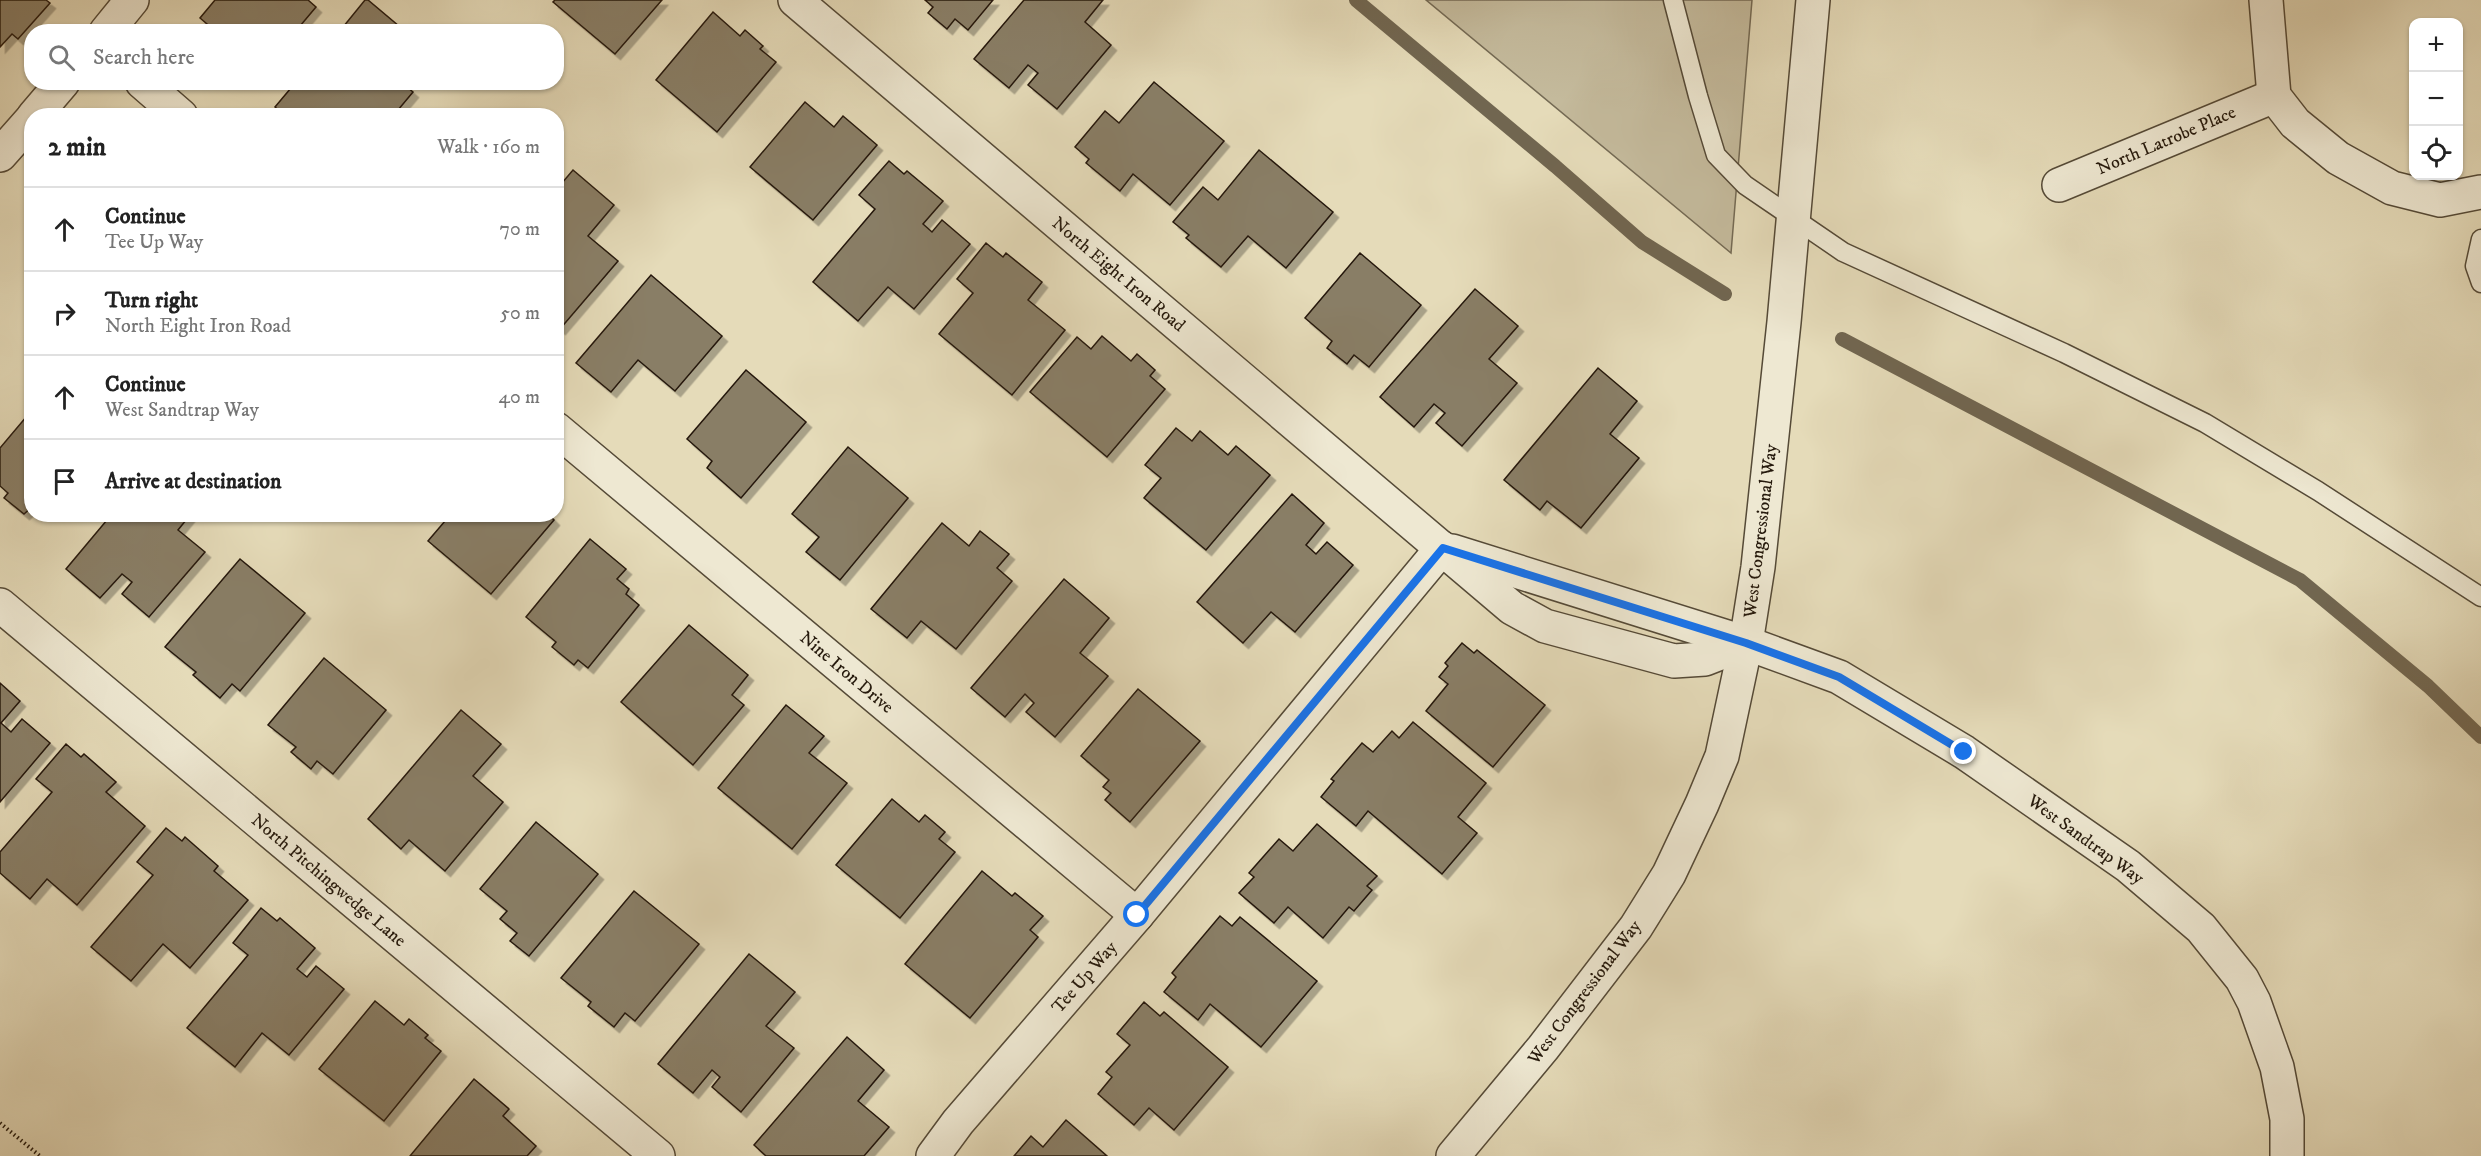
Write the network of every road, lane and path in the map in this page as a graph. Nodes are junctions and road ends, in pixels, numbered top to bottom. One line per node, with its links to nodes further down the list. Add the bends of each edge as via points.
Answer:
1 (132, 0): 6 (street)
2 (795, 0): 20 (street, North Eight Iron Road)
3 (1673, 0): 16 (lane, via 1716,155 1745,185)
4 (1813, 0): 16 (street, West Congressional Way)
5 (2266, 0): 9 (street)
6 (112, 24)
7 (56, 90): 10 (street)
8 (151, 90): 11 (street)
9 (2274, 96): 14 (street, North Latrobe Place); 15 (street, via 2295,123 2338,159 2392,188 2440,200)
10 (41, 108)
11 (172, 108)
12 (24, 127): 13 (street)
13 (0, 155)
14 (2058, 185)
15 (2481, 192)
16 (1794, 219): 21 (lane, via 1843,252 2064,353 2205,423); 23 (street, West Congressional Way, via 1758,567)
17 (2481, 239): 18 (lane, via 2475,266)
18 (2481, 283)
19 (564, 436): 24 (street, Nine Iron Drive)
20 (1443, 548): 23 (street, North Eight Iron Road); 23 (street, North Eight Iron Road, via 1512,608 1545,626 1674,661 1704,658); 24 (street, Tee Up Way)
21 (2481, 597)
22 (0, 605): 27 (street, North Pitchingwedge Lane)
23 (1746, 643): 29 (street, West Congressional Way, via 1722,756 1669,874 1636,927 1590,988); 30 (street, West Sandtrap Way, via 1839,677 1964,752 2128,866 2201,928 2242,979 2254,1002 2277,1067 2287,1119)
24 (1137, 915): 28 (street, Tee Up Way)
25 (0, 1123): 26 (path)
26 (40, 1156)
27 (658, 1156)
28 (933, 1156)
29 (1453, 1156)
30 (2287, 1156)

